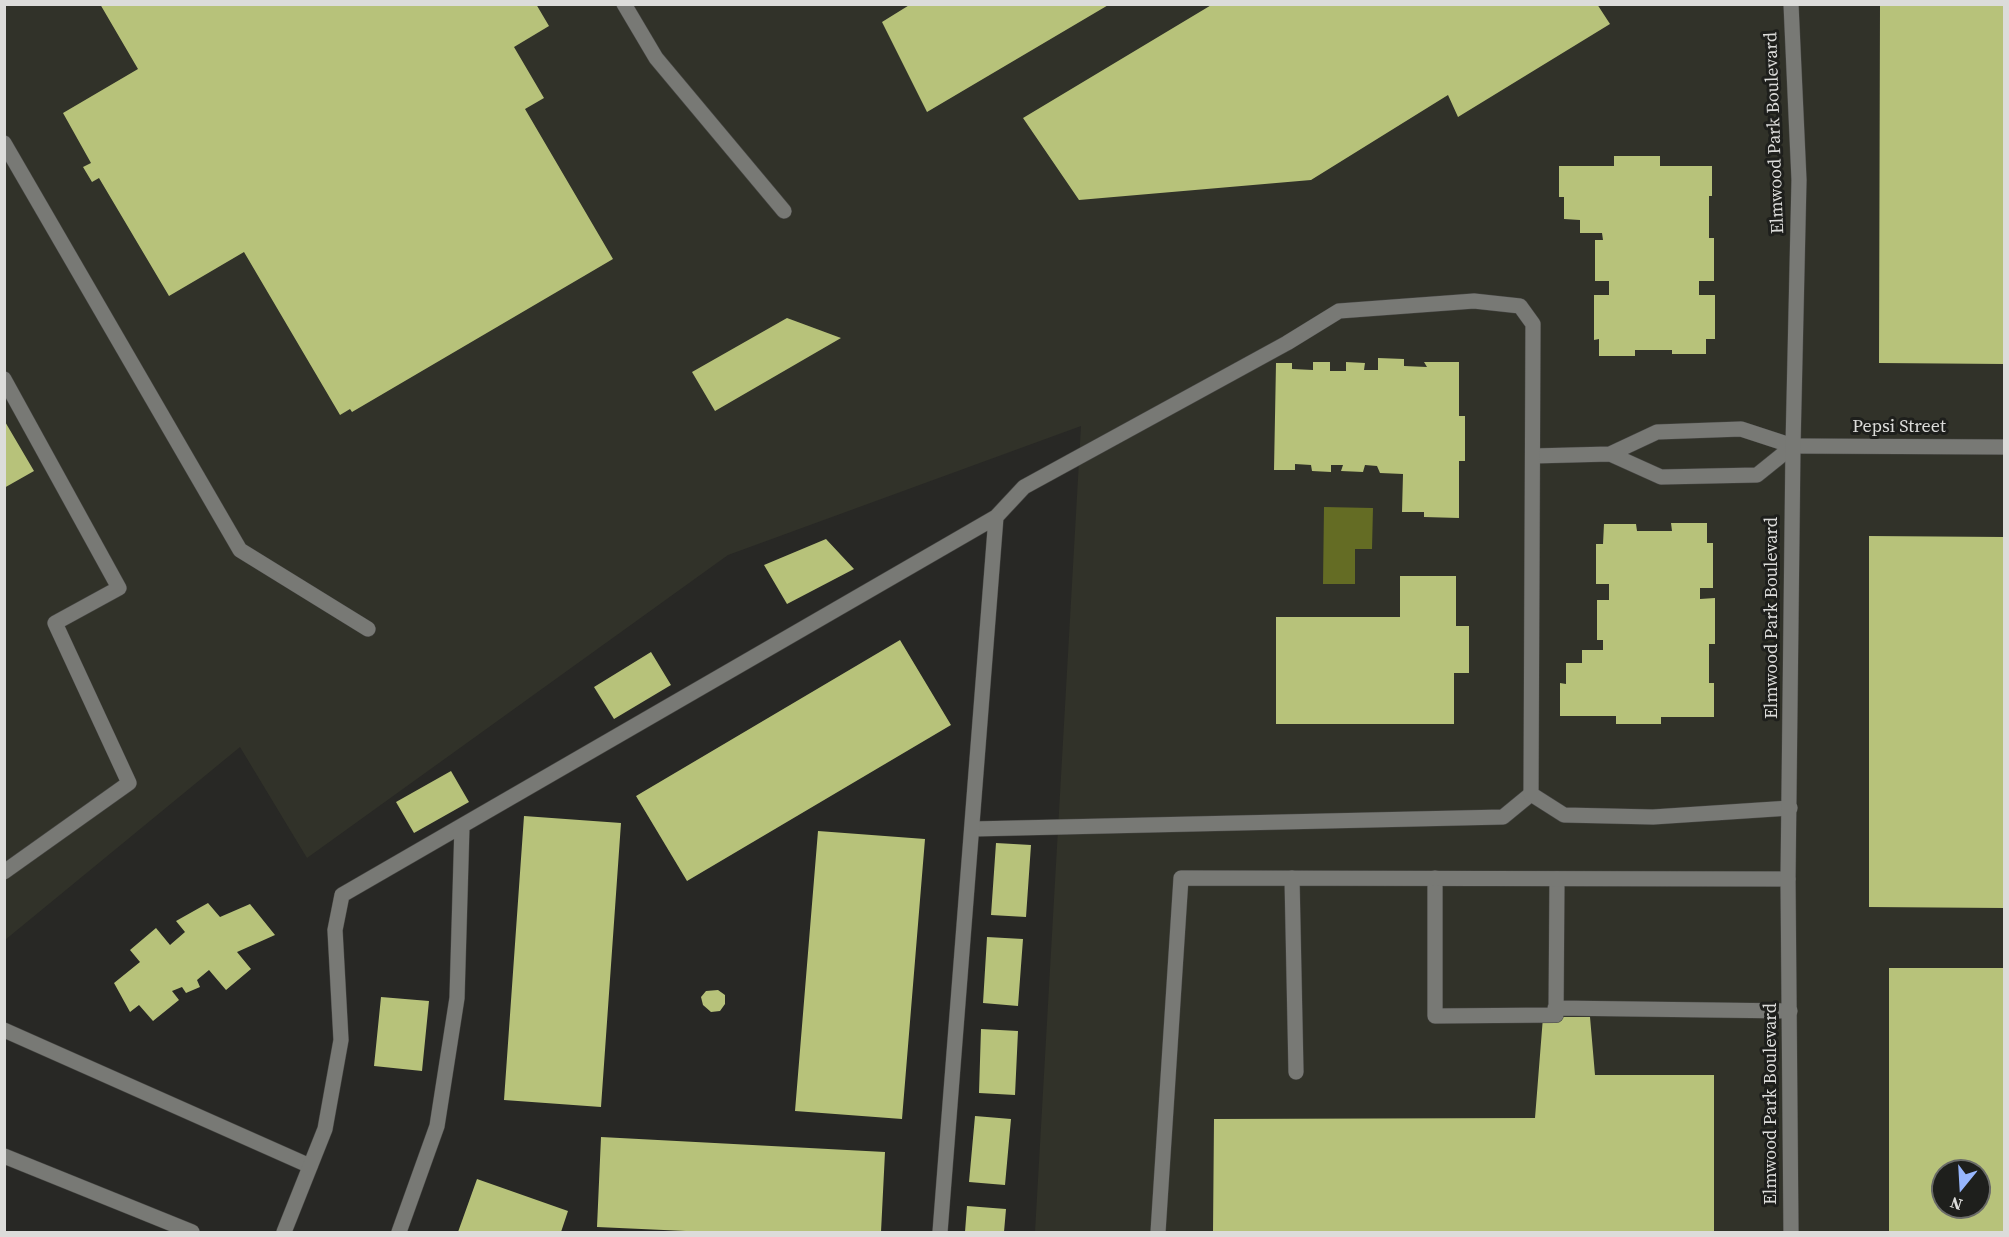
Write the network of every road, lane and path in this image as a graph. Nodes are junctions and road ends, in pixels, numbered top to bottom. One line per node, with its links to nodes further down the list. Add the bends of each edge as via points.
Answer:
1 (624, 4): 4 (street, via 656,58)
2 (1793, 6): 6 (street, Elmwood Park Boulevard, via 1799,180)
3 (4, 143): 11 (street, via 240,550)
4 (784, 211)
5 (4, 379): 16 (street, via 119,588 55,623 129,783)
6 (1793, 447): 7 (street, Pepsi Street); 8 (street, Pepsi Street, via 1742,429 1678,431 1657,432); 8 (street, via 1757,475 1661,477); 13 (street, Elmwood Park Boulevard)
7 (2004, 447)
8 (1610, 454): 9 (street)
9 (1533, 456): 10 (street, via 1533,324 1520,306 1474,301 1338,311 1024,487); 12 (street)
10 (996, 517): 14 (street); 15 (street)
11 (368, 629)
12 (1532, 794): 13 (street, via 1564,815 1653,817); 15 (street, via 1503,817)
13 (1790, 808): 20 (street, Elmwood Park Boulevard)
14 (462, 826): 26 (street, via 342,895 335,930 341,1040 325,1129); 29 (street, via 457,998 437,1126)
15 (972, 829): 30 (street)
16 (4, 872)
17 (1292, 878): 18 (street); 24 (street); 31 (street, via 1181,878)
18 (1435, 879): 19 (street); 21 (street, via 1435,1016 1556,1015)
19 (1557, 879): 20 (street); 21 (street)
20 (1788, 879): 22 (street, Elmwood Park Boulevard)
21 (1555, 1008): 22 (street)
22 (1790, 1011): 32 (street, Elmwood Park Boulevard)
23 (4, 1030): 26 (street)
24 (1296, 1072)
25 (4, 1156): 27 (street)
26 (310, 1166): 28 (street)
27 (192, 1233)
28 (284, 1233)
29 (399, 1233)
30 (940, 1233)
31 (1158, 1233)
32 (1791, 1233)

